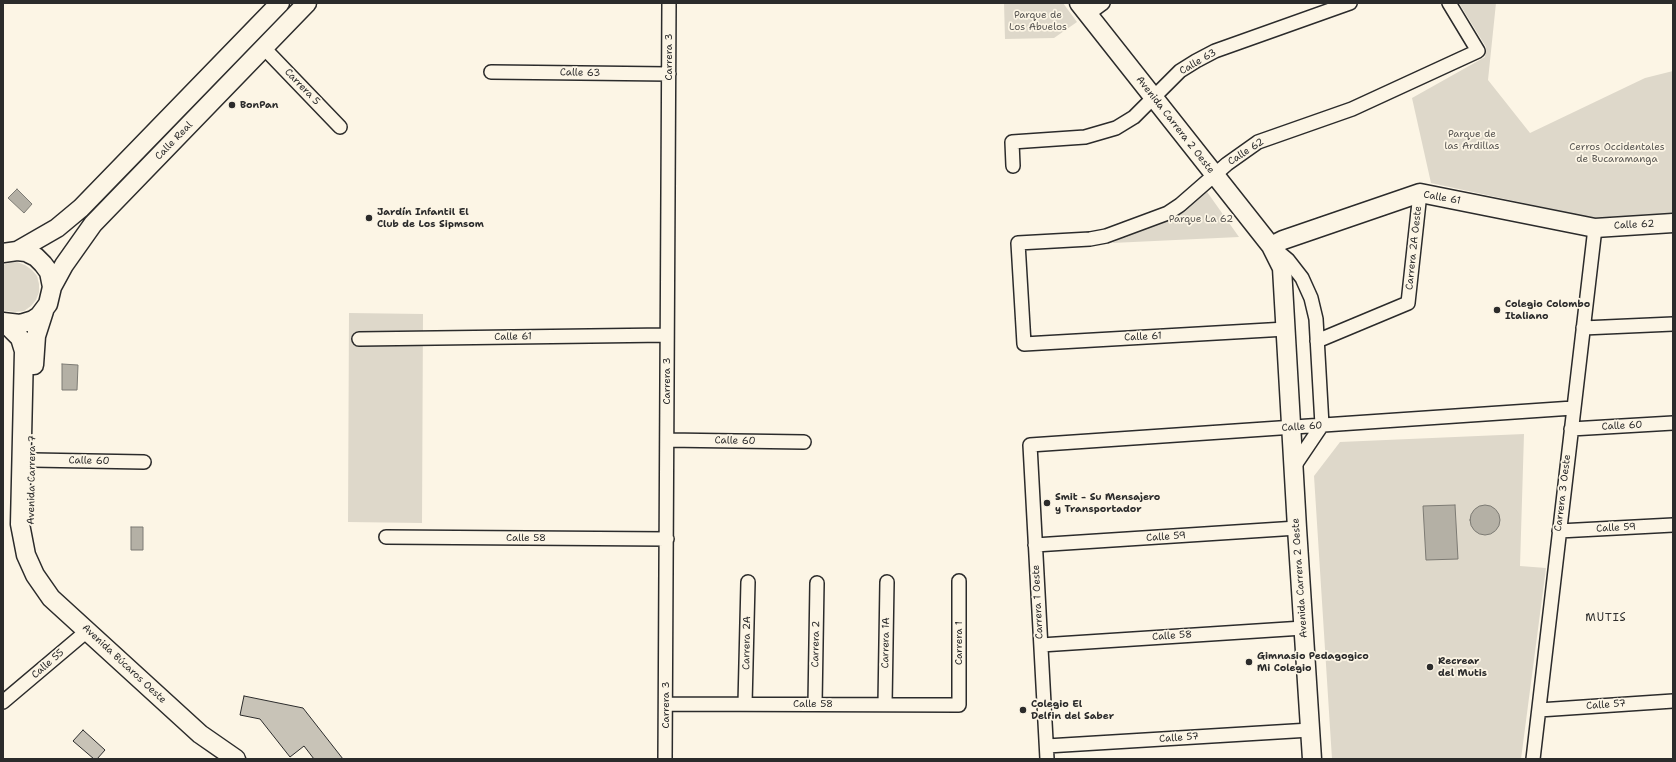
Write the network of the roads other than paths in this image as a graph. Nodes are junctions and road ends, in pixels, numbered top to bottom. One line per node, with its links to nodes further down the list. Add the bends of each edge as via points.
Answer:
1 (280, 3): 19 (main road, Calle Real, via 77,212 57,228)
2 (307, 3): 8 (main road, Calle Real)
3 (669, 3): 10 (street, Carrera 3)
4 (1103, 3): 7 (street)
5 (1350, 3): 11 (street, Calle 63, via 1215,51 1180,71)
6 (1449, 3): 14 (street, Calle 62, via 1478,51 1352,109 1258,142)
7 (1083, 8): 11 (main road, Avenida Carrera 2 Oeste)
8 (264, 48): 12 (street, Carrera 5); 20 (main road, Calle Real, via 93,224)
9 (491, 72): 10 (street, Calle 63)
10 (669, 74): 26 (street, Carrera 3)
11 (1153, 97): 13 (street, Calle 63, via 1134,117 1116,128 1099,134 1071,139 1012,142); 14 (main road, Avenida Carrera 2 Oeste)
12 (340, 127)
13 (1013, 166)
14 (1215, 175): 18 (main road, Avenida Carrera 2 Oeste); 29 (street, Calle 62, via 1174,210 1106,236 1018,243)
15 (1420, 193): 17 (main road, Calle 61); 18 (main road, Calle 61); 28 (street, Carrera 2A Oeste, via 1408,303)
16 (1673, 223): 17 (main road, Calle 62)
17 (1595, 228): 24 (street, Carrera 3 Oeste)
18 (1271, 246): 25 (main road, Avenida Carrera 2 Oeste, via 1282,268); 28 (street, Avenida Carrera 2 Oeste, via 1288,260 1302,278 1311,298)
19 (10, 252): 20 (main road, via 31,255 43,264 49,272)
20 (52, 286): 21 (main road, Calle Real)
21 (44, 311): 22 (main road, via 27,323); 38 (main road, Avenida Carrera 7, via 35,345)
22 (4, 323): 47 (main road, Avenida Carrera 7, via 20,338 24,351 20,524)
23 (1673, 324): 24 (street)
24 (1583, 328): 30 (street, Carrera 3 Oeste)
25 (1286, 329): 29 (street, Calle 61); 33 (main road, Avenida Carrera 2 Oeste)
26 (667, 335): 27 (street, Calle 61); 35 (street, Carrera 3)
27 (359, 339)
28 (1317, 341): 32 (street, Avenida Carrera 2 Oeste)
29 (1024, 344)
30 (1573, 408): 32 (street, Calle 60); 34 (street, Carrera 3 Oeste)
31 (1673, 423): 34 (street, Calle 60)
32 (1322, 426): 33 (street, Calle 60); 40 (street)
33 (1291, 428): 37 (street, Calle 60); 40 (main road, Avenida Carrera 2 Oeste)
34 (1571, 429): 43 (street, Carrera 3 Oeste)
35 (667, 440): 36 (street, Calle 60); 45 (street, Carrera 3)
36 (804, 442)
37 (1030, 445): 46 (street, Carrera 1 Oeste)
38 (33, 460): 39 (street, Calle 60); 47 (main road, Avenida Carrera 7, via 32,526)
39 (144, 462)
40 (1294, 468): 42 (main road, Avenida Carrera 2 Oeste)
41 (1673, 525): 43 (street, Calle 59)
42 (1297, 528): 46 (street, Calle 59); 52 (main road, Avenida Carrera 2 Oeste)
43 (1559, 531): 62 (street, Carrera 3 Oeste)
44 (386, 537): 45 (street, Calle 58)
45 (666, 539): 57 (street, Carrera 3)
46 (1035, 545): 54 (street, Carrera 1 Oeste)
47 (26, 555): 53 (main road, Avenida Búcaros Oeste, via 43,588)
48 (959, 581): 61 (street, Carrera 1)
49 (748, 582): 58 (street, Carrera 2A)
50 (887, 582): 60 (street, Carrera 1A)
51 (817, 583): 59 (street, Carrera 2)
52 (1303, 628): 54 (street, Calle 58); 63 (main road, Avenida Carrera 2 Oeste)
53 (87, 631): 55 (street, Calle 55); 65 (main road, Avenida Búcaros Oeste, via 200,734)
54 (1041, 645): 64 (street, Carrera 1 Oeste)
55 (6, 700)
56 (1673, 701): 62 (street, Calle 57)
57 (666, 704): 58 (street, Calle 58); 66 (street, Carrera 3)
58 (745, 704): 59 (street, Calle 58)
59 (815, 704): 60 (street, Calle 58)
60 (885, 704): 61 (street, Calle 58)
61 (959, 704)
62 (1539, 710): 68 (street, Carrera 3 Oeste)
63 (1310, 730): 64 (street, Calle 57); 67 (main road, Avenida Carrera 2 Oeste)
64 (1047, 753)
65 (236, 759)
66 (665, 759)
67 (1312, 759)
68 (1533, 759)

